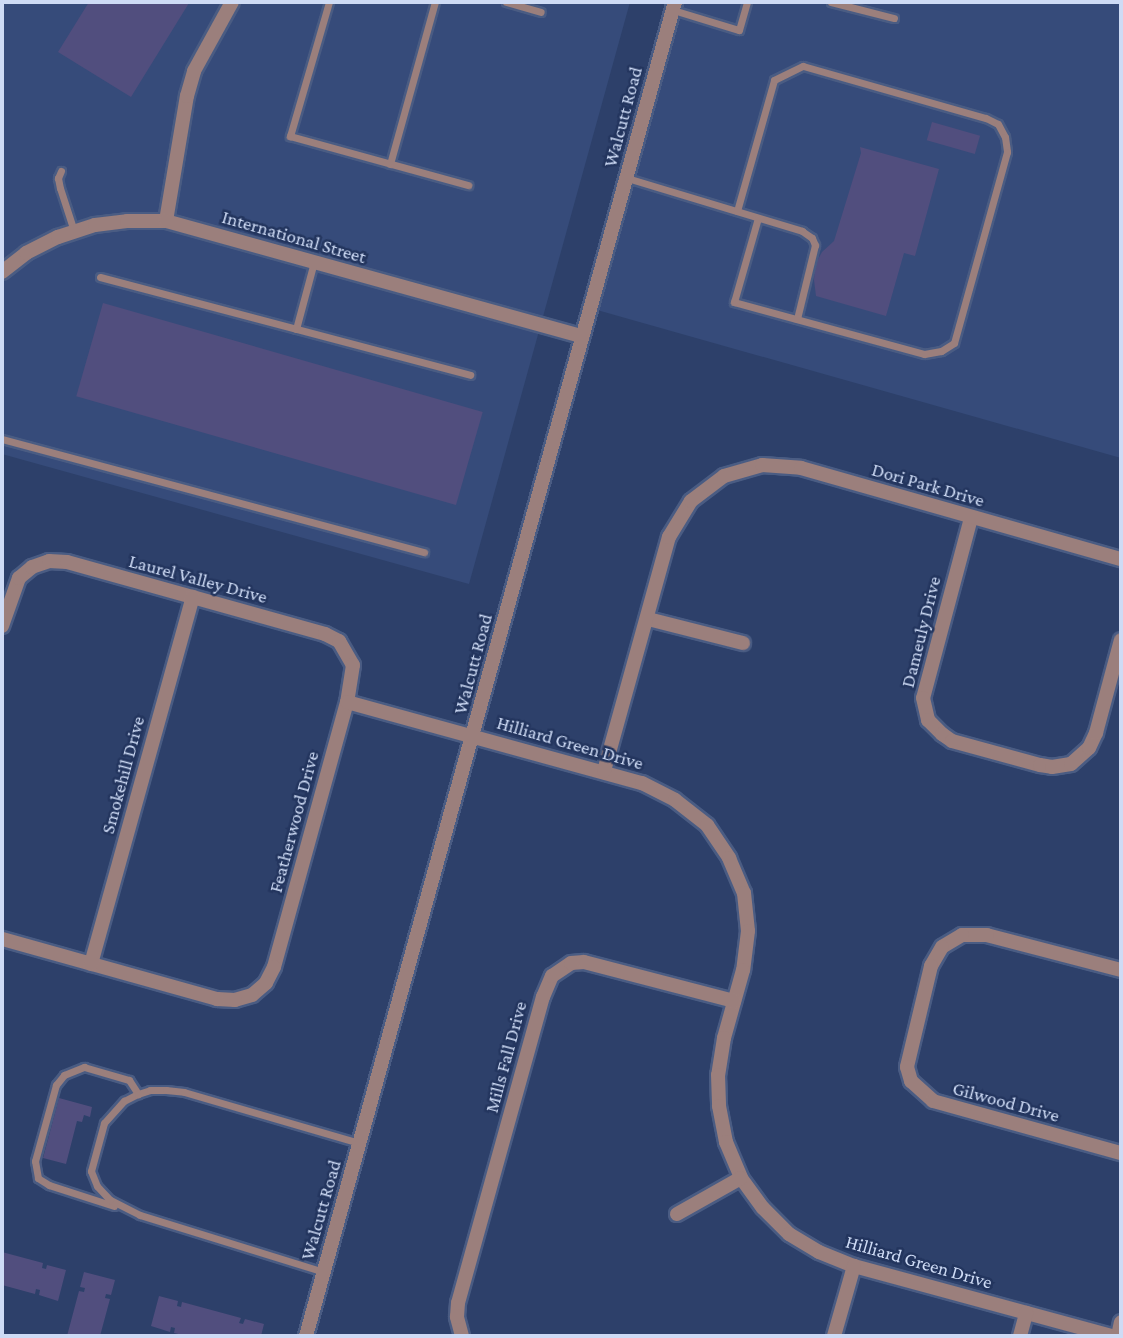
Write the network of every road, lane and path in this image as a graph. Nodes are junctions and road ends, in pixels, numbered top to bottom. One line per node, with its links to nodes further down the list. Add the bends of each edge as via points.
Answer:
1 (232, 2): 16 (street, via 194,71)
2 (329, 2): 10 (lane, via 290,136)
3 (435, 2): 10 (lane)
4 (506, 2): 8 (lane)
5 (747, 2): 7 (lane, via 739,30)
6 (831, 2): 9 (lane)
7 (674, 6): 12 (street, Walcutt Road)
8 (541, 12)
9 (894, 18)
10 (390, 164): 13 (lane)
11 (61, 171): 17 (lane, via 60,188)
12 (626, 178): 14 (lane); 23 (street, Walcutt Road)
13 (468, 185)
14 (737, 211): 15 (lane); 21 (lane, via 774,80 803,66 998,124 1007,152 954,343 924,354)
15 (758, 218): 21 (lane, via 802,231 815,245); 21 (lane, via 734,302)
16 (166, 221): 17 (street, International Street, via 127,221); 18 (street, International Street)
17 (74, 232): 19 (street, International Street, via 26,254)
18 (314, 262): 22 (lane); 23 (street, International Street)
19 (2, 272)
20 (100, 277): 22 (lane)
21 (797, 319)
22 (296, 330): 24 (lane)
23 (582, 336): 36 (street, Walcutt Road)
24 (470, 375)
25 (2, 439): 27 (lane)
26 (971, 518): 28 (street, Dori Park Drive); 30 (street, Dori Park Drive, via 801,468 762,466 724,476 691,501 678,519); 32 (street, Dameuly Drive, via 923,698 928,720 951,741 1040,765 1060,767 1077,760 1096,733)
27 (424, 552)
28 (1121, 559)
29 (193, 597): 31 (street, Laurel Valley Drive, via 49,561 33,566 15,586); 34 (street, Laurel Valley Drive, via 325,634); 39 (street, Smokehill Drive)
30 (648, 618): 33 (street); 37 (street)
31 (2, 626)
32 (1121, 640)
33 (743, 643)
34 (348, 652): 35 (street, Featherwood Drive, via 353,665)
35 (347, 702): 36 (street, Hilliard Green Drive); 39 (street, Featherwood Drive, via 274,967 265,983 252,995 217,999)
36 (473, 735): 37 (street, Hilliard Green Drive); 43 (street, Walcutt Road)
37 (604, 771): 41 (street, Hilliard Green Drive, via 675,800 707,825 729,858 744,893 748,931)
38 (2, 939): 39 (street)
39 (91, 964)
40 (1121, 970): 44 (street, Gilwood Drive, via 987,935 973,933 949,941 931,967 907,1068 911,1082 933,1101)
41 (734, 1001): 45 (street, Hilliard Green Drive, via 718,1074 719,1106 726,1142); 53 (street, Mills Fall Drive, via 584,962 571,963 552,976 458,1303)
42 (138, 1094): 43 (lane, via 184,1092); 46 (lane, via 124,1101 104,1123 91,1171 97,1186); 46 (lane, via 129,1080 83,1067 64,1075 56,1085 35,1161 38,1178 49,1185)
43 (360, 1143): 49 (street, Walcutt Road)
44 (1121, 1153)
45 (741, 1178): 47 (street); 48 (street, Hilliard Green Drive, via 789,1234)
46 (123, 1209): 49 (lane)
47 (677, 1214)
48 (854, 1266): 50 (street, Hilliard Green Drive); 54 (street)
49 (324, 1272): 52 (street, Walcutt Road)
50 (1026, 1313): 55 (street); 56 (street, Hilliard Green Drive)
51 (1121, 1322): 57 (street)
52 (306, 1336)
53 (462, 1336)
54 (834, 1336)
55 (1020, 1336)
56 (1111, 1336)
57 (1118, 1336)

